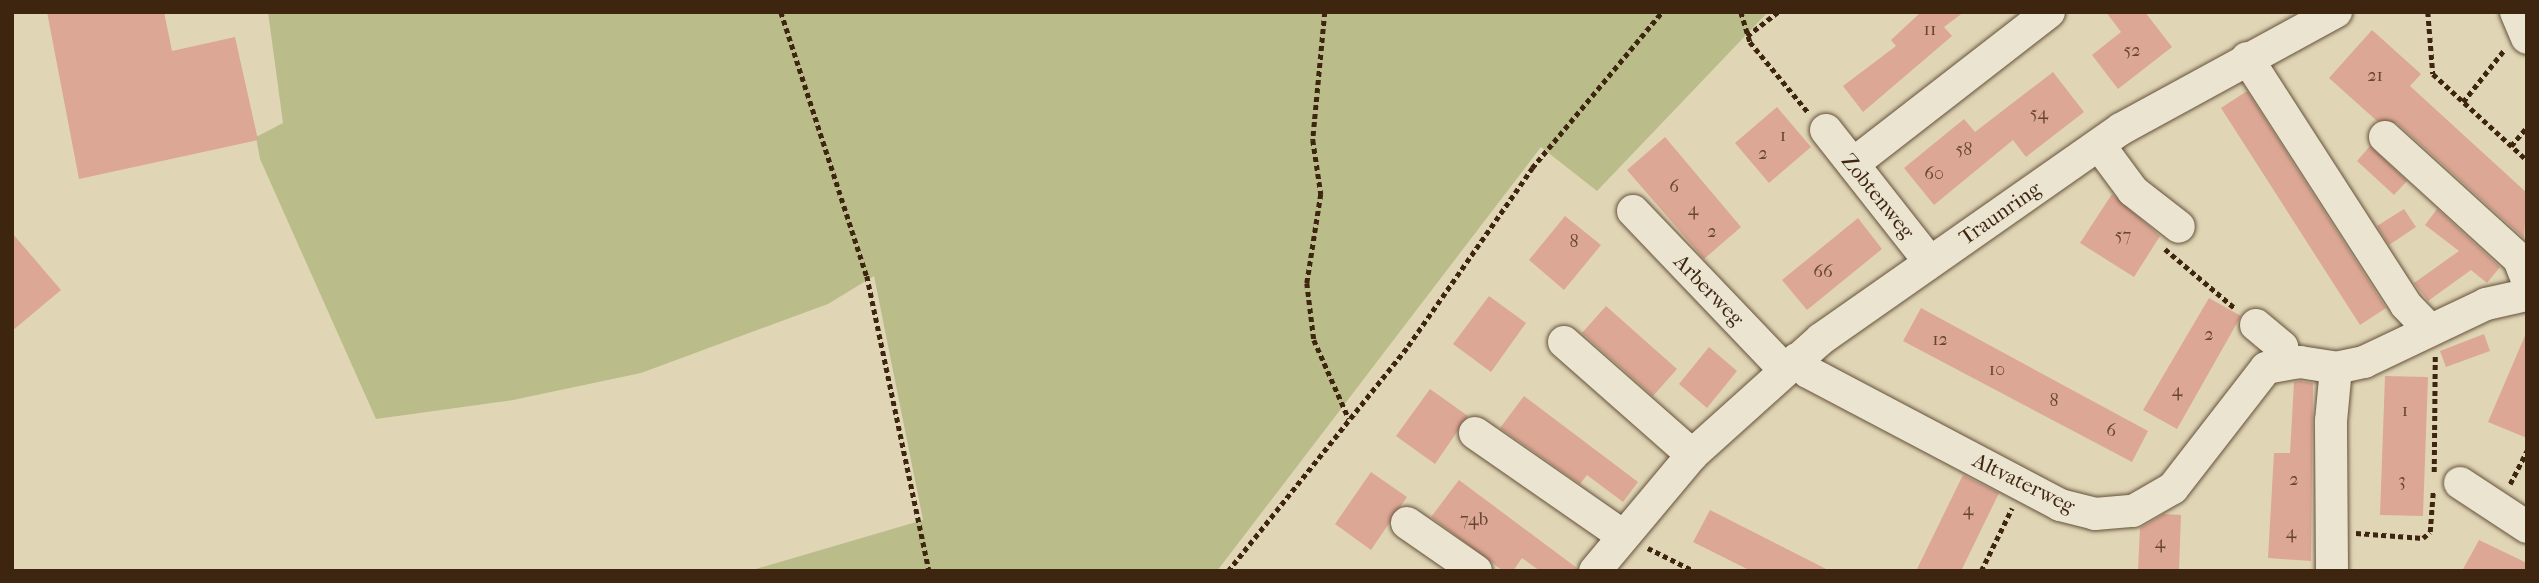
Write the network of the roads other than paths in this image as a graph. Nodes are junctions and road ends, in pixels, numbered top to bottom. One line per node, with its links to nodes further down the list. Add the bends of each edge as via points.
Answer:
1 (2049, 12): 7 (street)
2 (2336, 12): 3 (street, Traunring)
3 (2247, 58): 6 (street, Traunring); 14 (street, via 2406,305)
4 (1826, 130): 7 (street, Zobtenweg)
5 (2385, 137): 11 (street, via 2519,259)
6 (2099, 145): 9 (street, via 2133,191); 10 (street, Traunring)
7 (1853, 164): 10 (street, Zobtenweg)
8 (1633, 211): 17 (street, Arberweg)
9 (2179, 227)
10 (1930, 262): 17 (street, Traunring)
11 (2527, 280)
12 (2527, 295): 14 (street, via 2486,304)
13 (2256, 325): 16 (street, via 2282,346)
14 (2427, 327): 18 (street, via 2364,362)
15 (1564, 342): 20 (street)
16 (2286, 362): 17 (street, Altvaterweg, via 2266,368 2242,392 2192,467 2153,503 2095,514 2060,505); 18 (street)
17 (1791, 364): 20 (street, Traunring)
18 (2336, 369): 27 (street)
19 (1475, 433): 24 (street)
20 (1692, 455): 24 (street, Traunring)
21 (2460, 483): 23 (street, via 2500,504 2506,515)
22 (1407, 523): 25 (street)
23 (2527, 527)
24 (1622, 535): 26 (street, Traunring)
25 (1476, 571)
26 (1595, 571)
27 (2332, 571)

